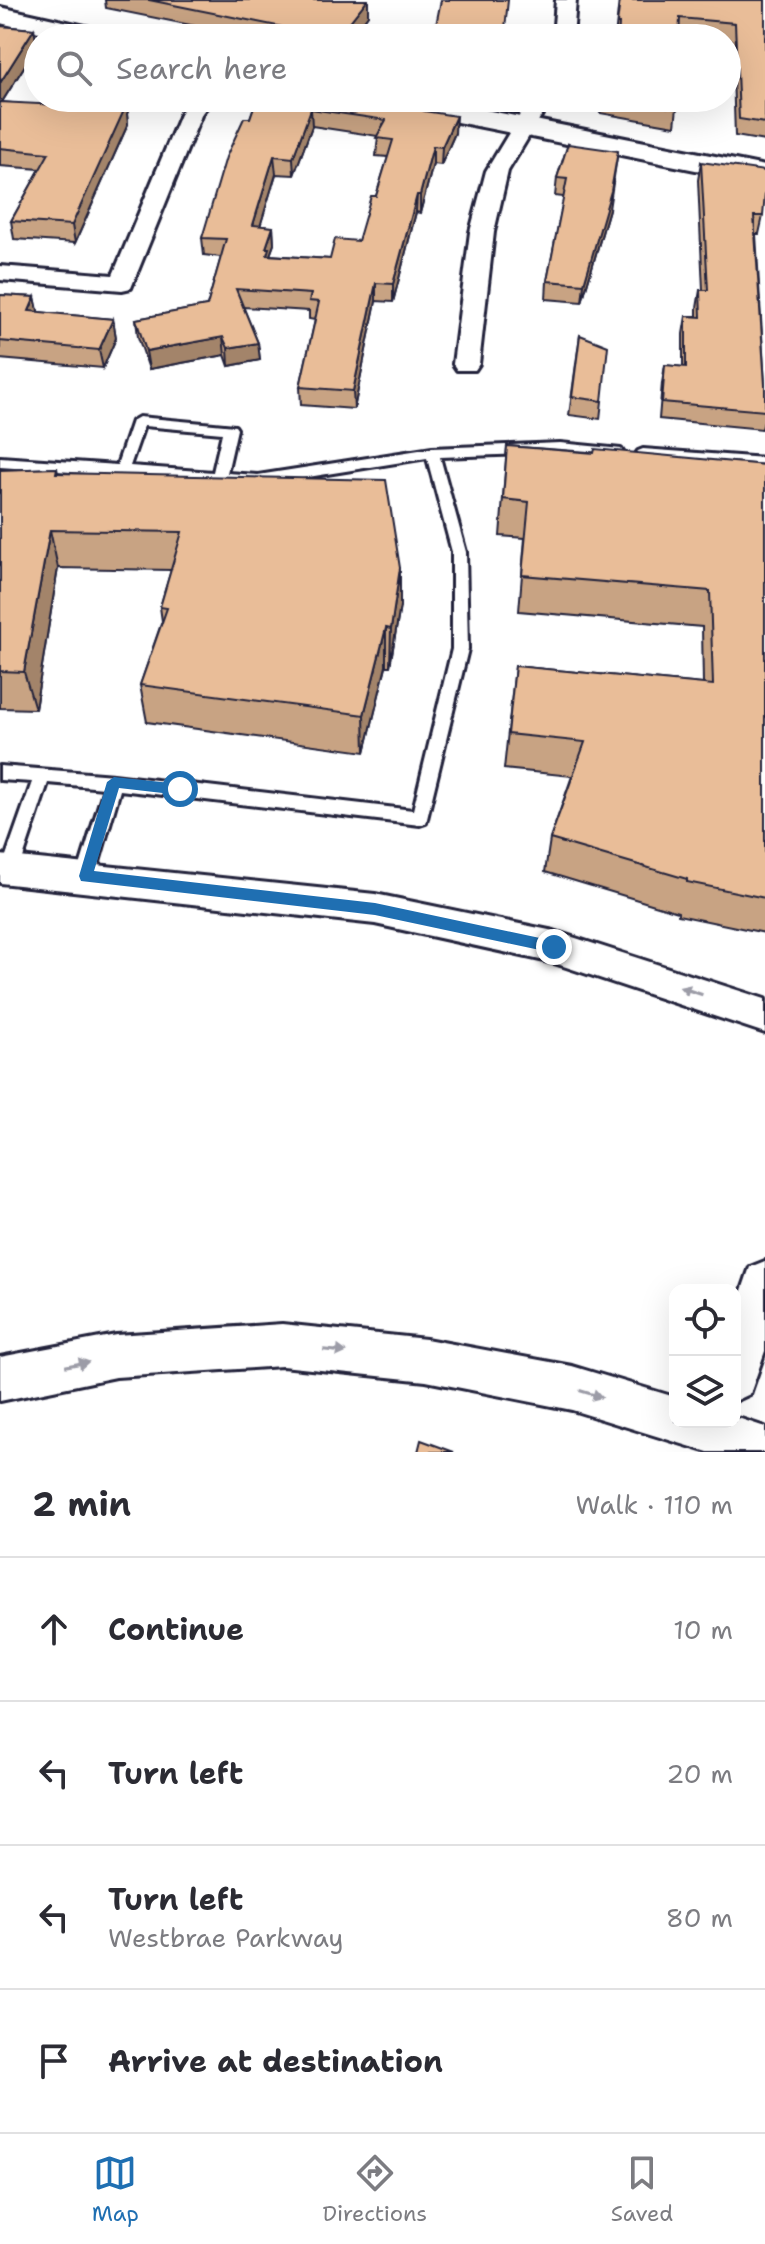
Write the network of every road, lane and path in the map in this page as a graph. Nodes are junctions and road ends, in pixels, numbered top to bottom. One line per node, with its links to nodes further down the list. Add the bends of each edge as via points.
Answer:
1 (566, 0): 4 (street)
2 (0, 15): 3 (street)
3 (40, 24)
4 (564, 24)
5 (192, 112): 10 (street, via 122,283)
6 (450, 112): 8 (street)
7 (532, 112): 8 (street)
8 (522, 127): 9 (street); 11 (street, via 497,171 482,232)
9 (765, 175)
10 (0, 273)
11 (466, 364)
12 (432, 453): 14 (lane, via 560,448); 16 (lane, via 258,480); 19 (lane, via 459,552 460,649 420,818)
13 (0, 462): 15 (lane)
14 (765, 463)
15 (122, 470): 16 (lane); 16 (lane, via 139,421 230,429)
16 (219, 477)
17 (0, 773): 18 (lane)
18 (42, 776): 19 (lane); 20 (lane)
19 (114, 782): 21 (lane)
20 (5, 869): 21 (street)
21 (86, 876): 22 (street, one-way to 21, via 554,947 476,929 375,909)
22 (765, 1016)
23 (765, 1282): 24 (street)
24 (741, 1360)
25 (0, 1379): 26 (street, one-way to 26, via 116,1356 282,1345 426,1360 572,1388)
26 (669, 1417)
27 (709, 1432): 28 (street)
28 (765, 1449)

